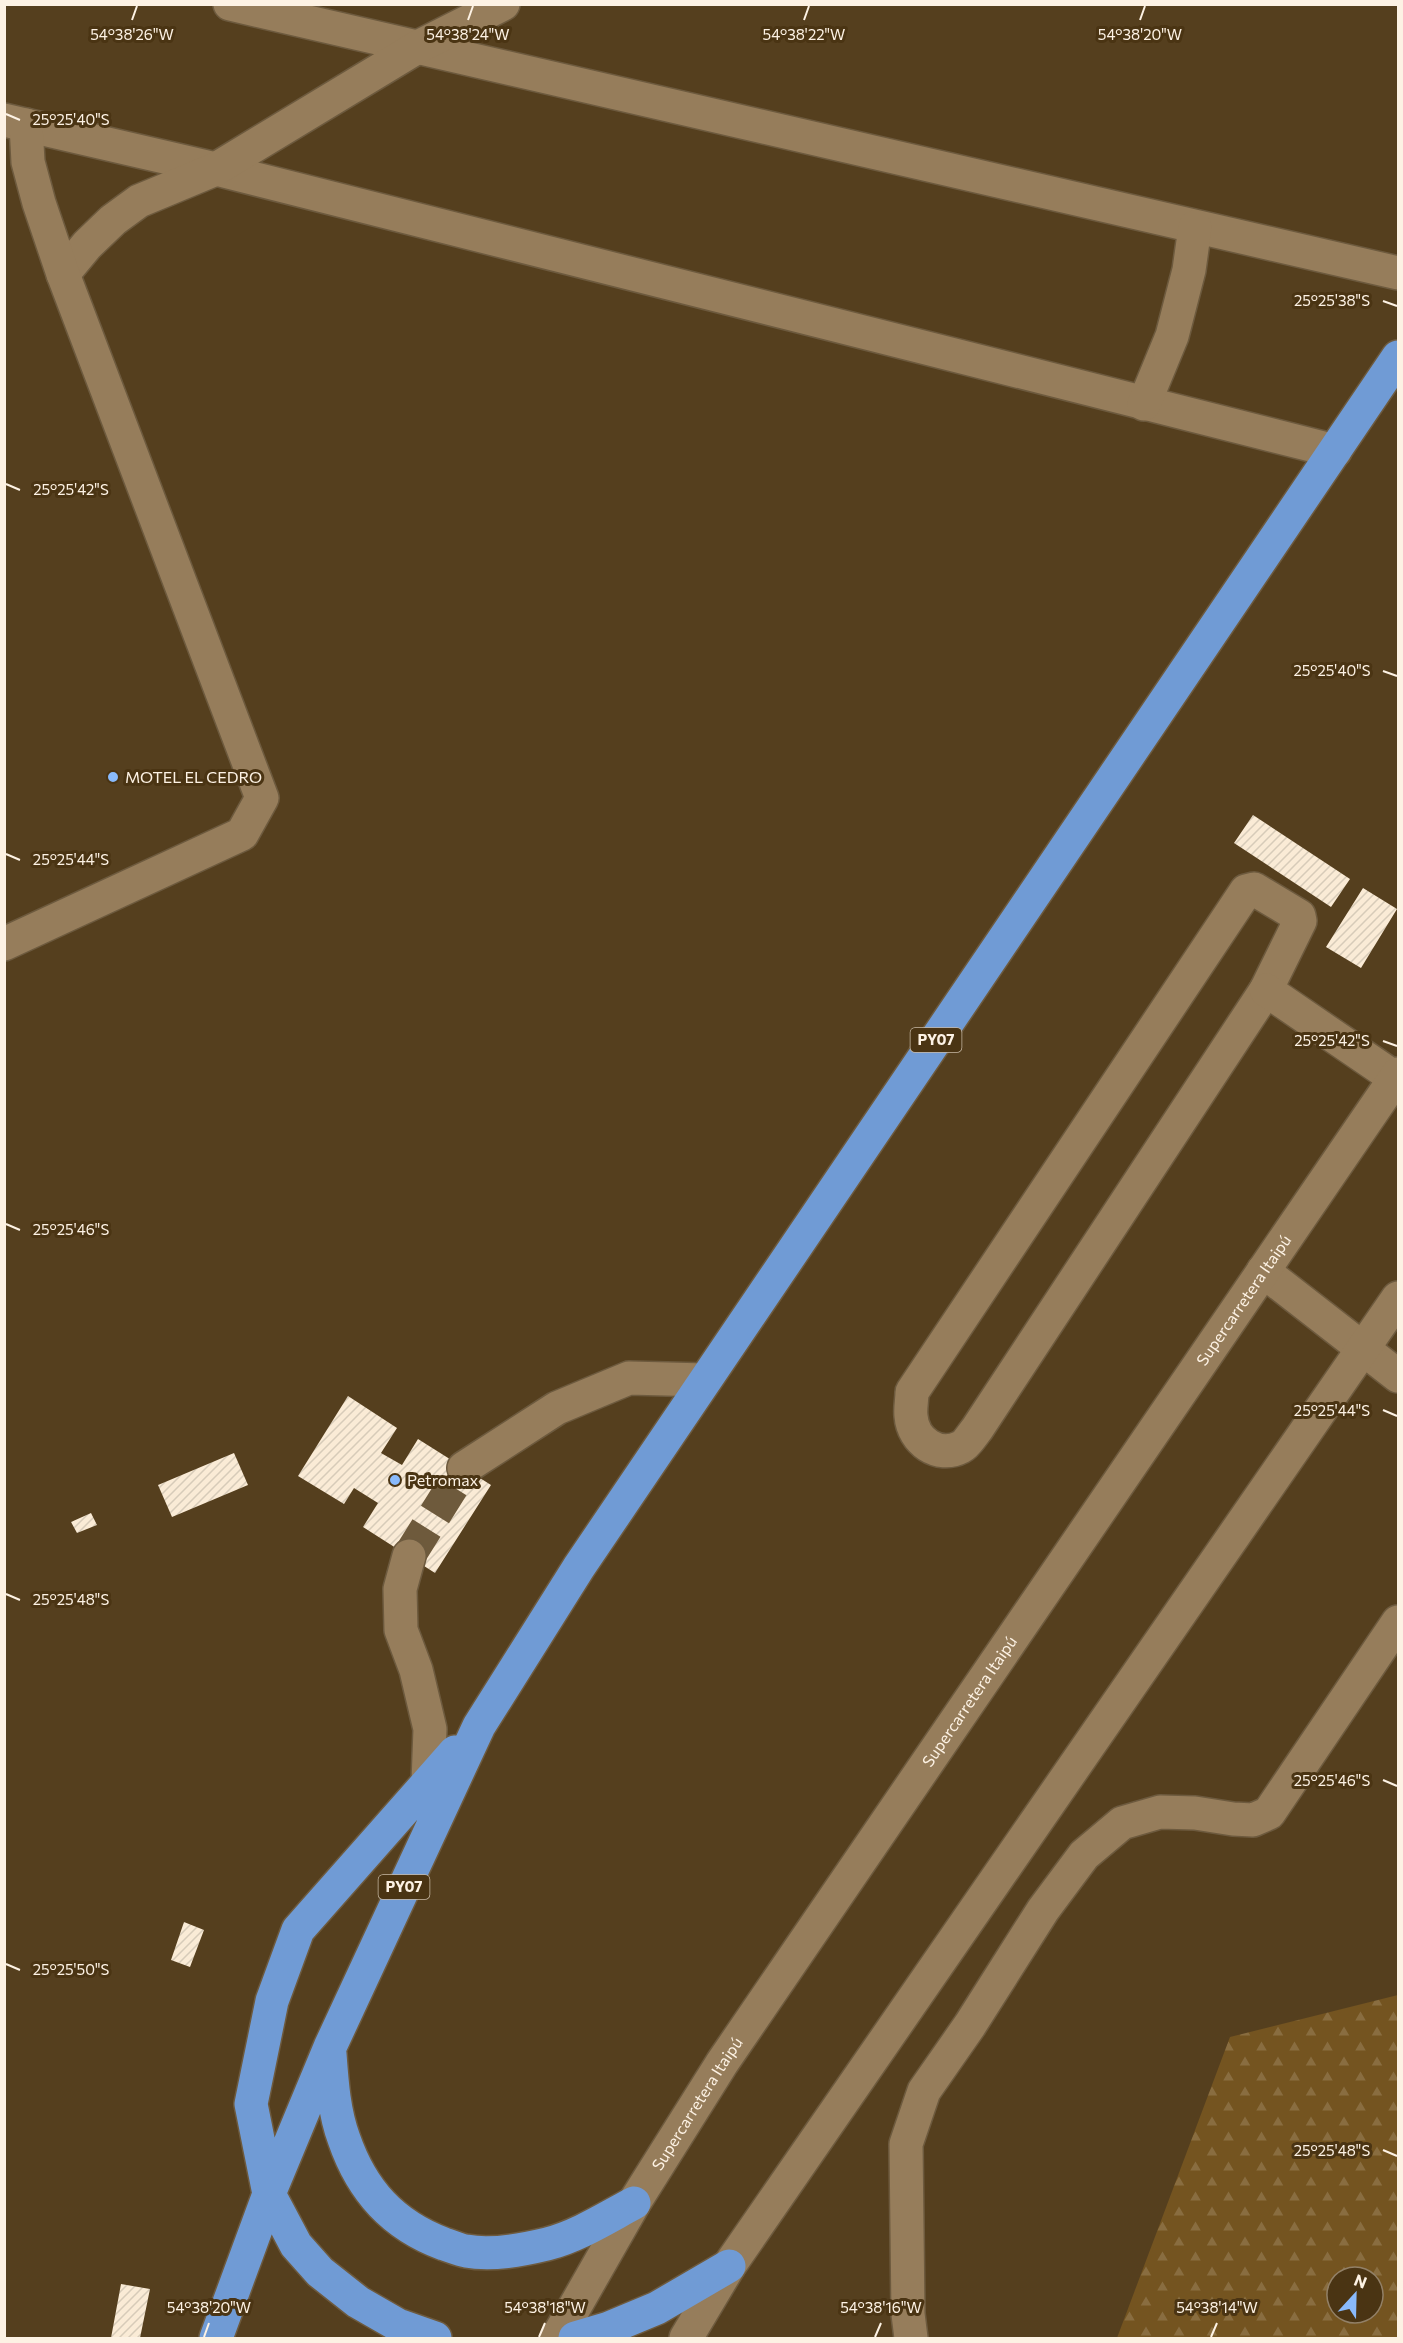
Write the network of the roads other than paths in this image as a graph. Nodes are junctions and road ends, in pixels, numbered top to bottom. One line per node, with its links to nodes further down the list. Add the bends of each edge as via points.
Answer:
1 (230, 4): 3 (street)
2 (503, 4): 3 (street)
3 (416, 48): 5 (street); 6 (street)
4 (15, 122): 5 (street); 8 (street)
5 (216, 169): 8 (street, via 139,201 113,220); 10 (street)
6 (1195, 226): 7 (street); 10 (street, via 1189,270 1172,336)
7 (1398, 273)
8 (63, 274): 12 (street, via 262,798 242,834)
9 (1398, 357): 11 (highway, PY07)
10 (1144, 404): 11 (street)
11 (1335, 451): 19 (highway, PY07)
12 (4, 944)
13 (1266, 990): 13 (street, via 963,1447 944,1452 924,1444 910,1416 912,1392 1245,891 1254,889 1299,916 1300,921); 14 (street)
14 (1398, 1078): 15 (street, Supercarretera Itaipú)
15 (1263, 1271): 17 (street); 27 (street, Supercarretera Itaipú, via 722,2063)
16 (1398, 1298): 17 (street)
17 (1364, 1349): 18 (street); 28 (street)
18 (1398, 1376)
19 (705, 1380): 20 (street, via 629,1378 557,1408); 23 (highway, PY07, via 579,1567)
20 (464, 1468)
21 (409, 1557): 24 (street, via 400,1589 401,1630 416,1670 430,1729)
22 (1398, 1622): 34 (street, via 1269,1813 1253,1820 1160,1812 1122,1823 1084,1855 1043,1910 924,2091 906,2144)
23 (479, 1726): 24 (highway); 25 (highway, PY07)
24 (428, 1783): 26 (highway, via 298,1930 272,2001 251,2104)
25 (330, 2047): 26 (highway, PY07); 27 (highway, via 333,2095 344,2139 362,2181 390,2215 425,2237 466,2251 504,2253 549,2244)
26 (269, 2194): 29 (highway, PY07); 30 (highway, via 296,2245 320,2272 358,2302 398,2325)
27 (634, 2203): 31 (street, Supercarretera Itaipú)
28 (729, 2266): 32 (highway, via 657,2308); 33 (street)
29 (216, 2338)
30 (435, 2338)
31 (557, 2338)
32 (575, 2338)
33 (686, 2338)
34 (911, 2338)

